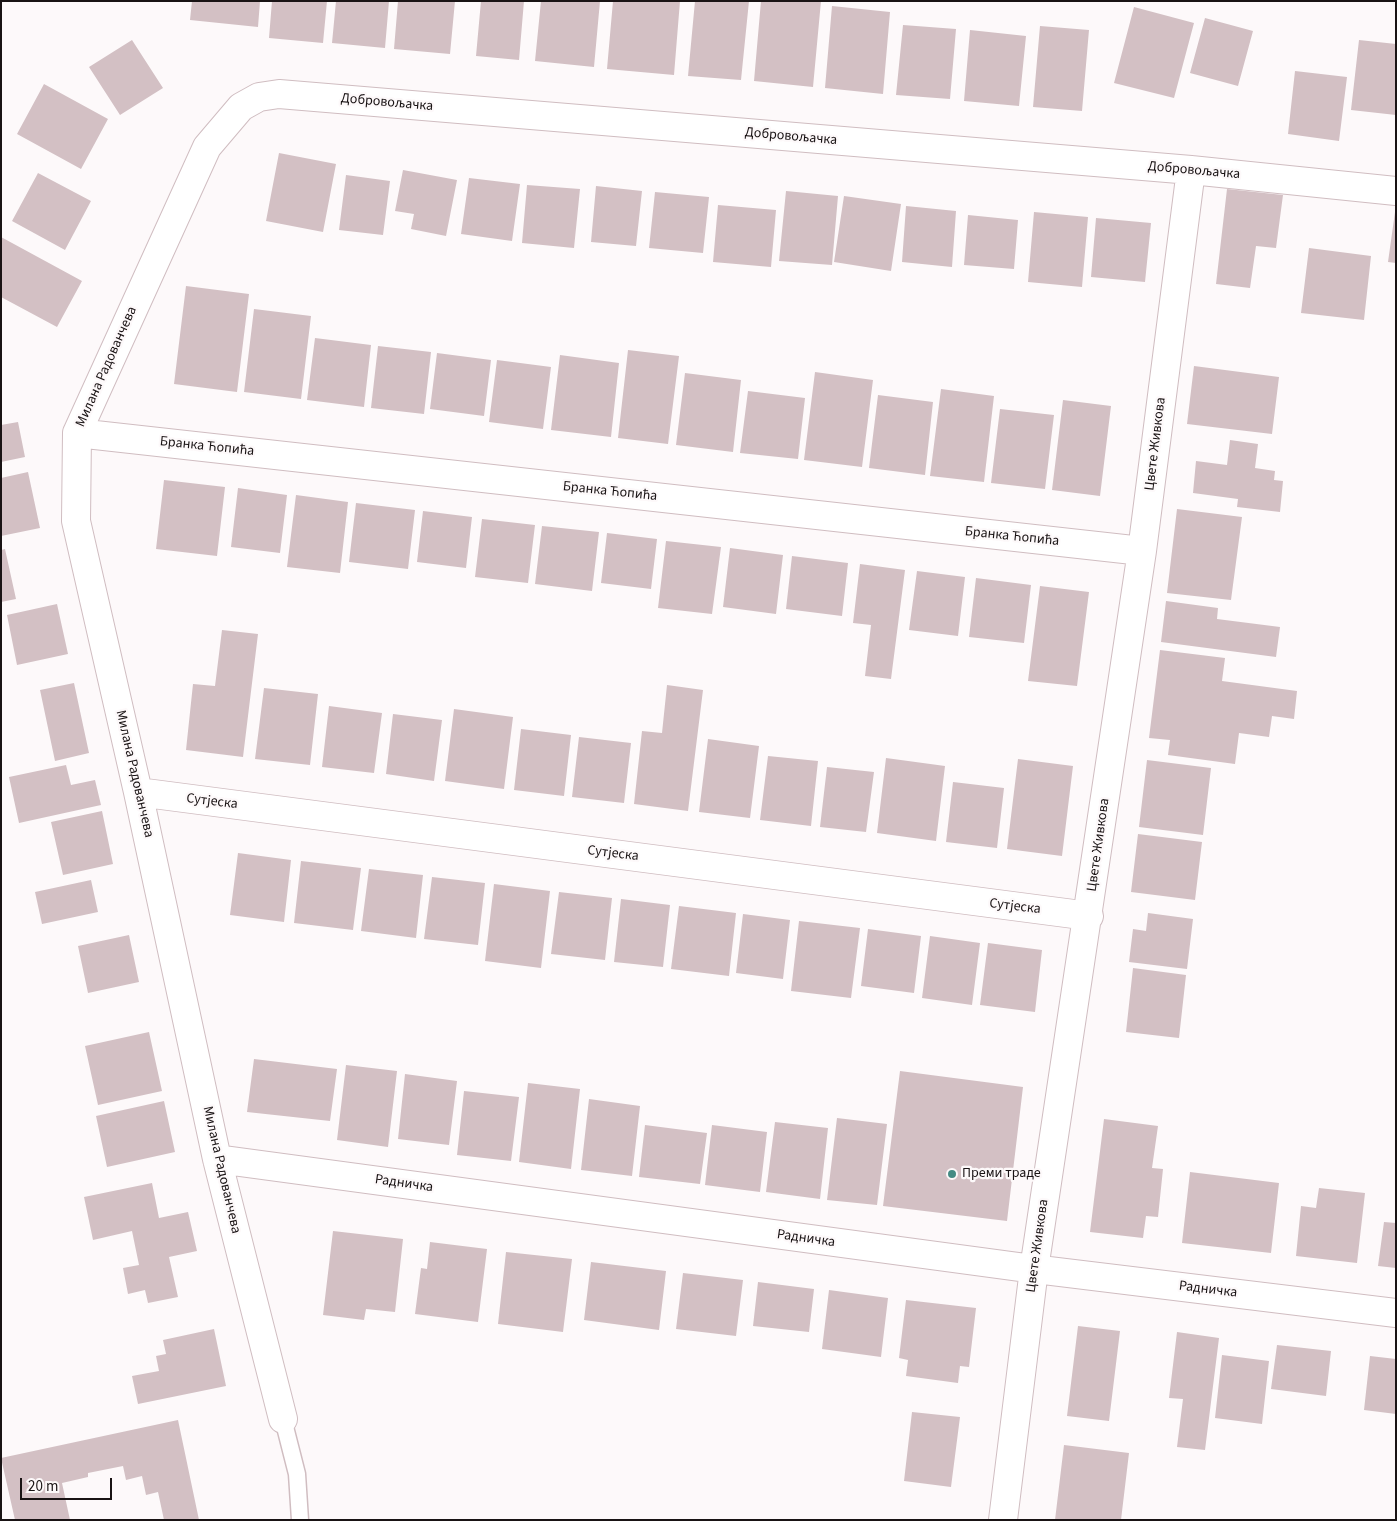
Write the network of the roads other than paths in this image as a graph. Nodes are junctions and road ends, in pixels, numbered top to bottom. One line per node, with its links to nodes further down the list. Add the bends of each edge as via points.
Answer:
1 (207, 147): 2 (street, Добровољачка, via 241,106 258,97 279,94); 4 (street, Милана Радованчева)
2 (1191, 170): 3 (street, Добровољачка); 5 (street, Цвете Живкова)
3 (1396, 191)
4 (77, 433): 5 (street, Бранка Ћопића); 6 (street, Милана Радованчева, via 76,521)
5 (1142, 551): 7 (street, Цвете Живкова)
6 (138, 792): 7 (street, Сутјеска); 8 (street, Милана Радованчева)
7 (1089, 916): 9 (street, Цвете Живкова)
8 (217, 1159): 9 (street, Радничка); 11 (street, Милана Радованчева)
9 (1034, 1269): 10 (street, Радничка); 13 (street, Цвете Живкова)
10 (1396, 1313)
11 (283, 1419): 12 (lane, via 297,1474)
12 (300, 1520)
13 (1004, 1520)

